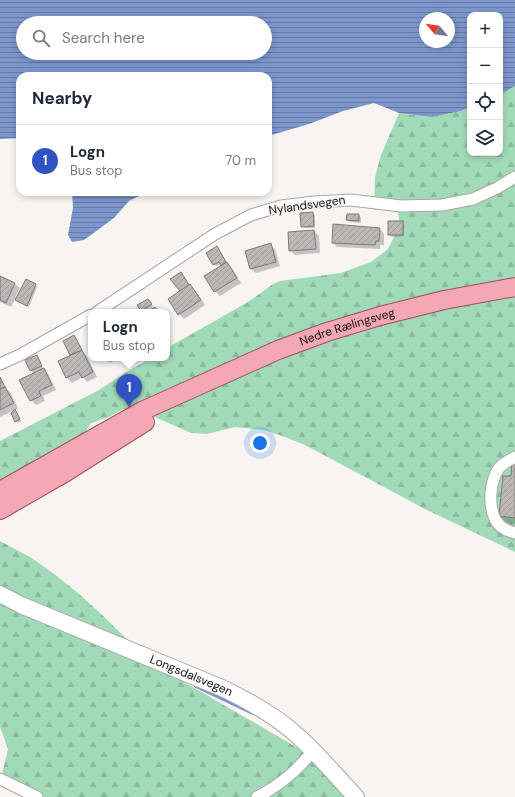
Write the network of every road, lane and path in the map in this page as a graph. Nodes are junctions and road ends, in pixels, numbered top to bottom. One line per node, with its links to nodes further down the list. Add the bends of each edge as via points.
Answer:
1 (515, 177): 3 (street, Nylandsvegen, via 473,199 442,205 401,206 351,200 281,206 251,215 215,234)
2 (515, 287): 6 (main road, Nedre Rælingsveg, via 413,307 333,330 252,360)
3 (102, 309)
4 (88, 317): 5 (street)
5 (0, 364)
6 (187, 392): 8 (main road, Nedre Rælingsveg, via 142,411); 9 (main road, Nedre Rælingsveg, via 120,438)
7 (515, 457): 10 (street, via 500,467 492,485 491,503 495,520 506,530)
8 (0, 491)
9 (0, 510)
10 (515, 533)
11 (0, 594): 12 (main road, Longsdalsvegen, via 41,614 237,695 292,730)
12 (314, 750): 15 (street, via 278,786); 16 (main road, Longsdalsvegen)
13 (0, 779): 14 (street)
14 (37, 797)
15 (257, 797)
16 (356, 797)

